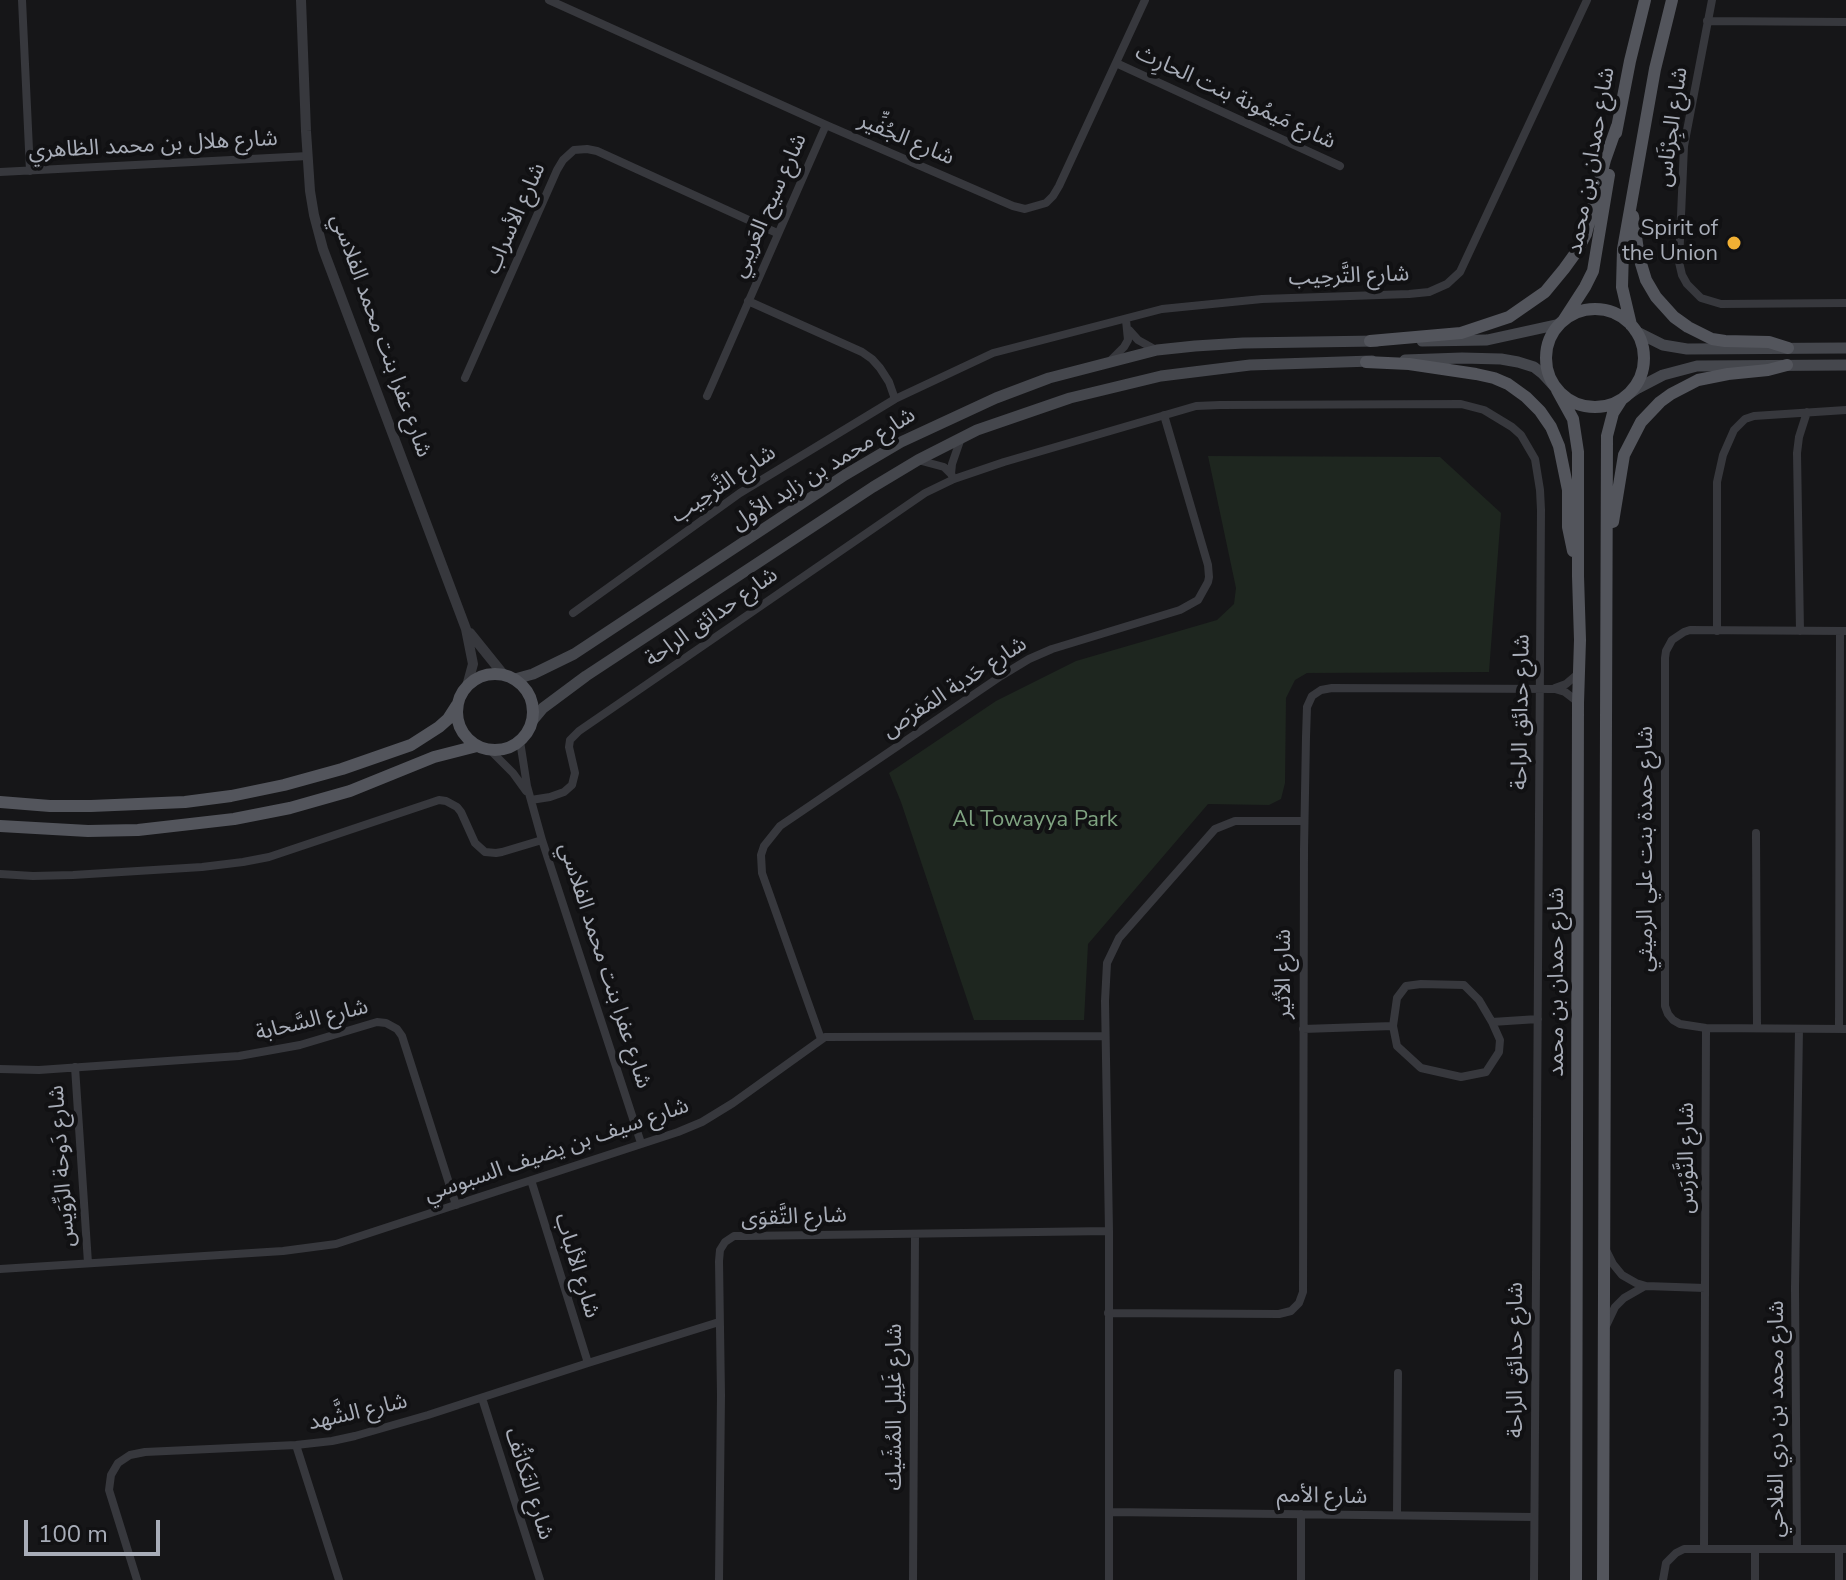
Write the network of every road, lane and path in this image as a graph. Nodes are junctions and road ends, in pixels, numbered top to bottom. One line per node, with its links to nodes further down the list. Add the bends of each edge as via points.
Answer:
1 (22, 0): 16 (street)
2 (301, 0): 14 (street, شارع عفرا بنت محمد الفلاسي)
3 (549, 0): 12 (street, شارع الجُفِّير)
4 (1145, 0): 11 (street, شارع الجُفِّير)
5 (1587, 0): 23 (street, شارع التَّرحِيب, via 1460,272 1447,284 1419,293 1162,309)
6 (1672, 0): 18 (main road, شارع حمدان بن محمد)
7 (1712, 0): 9 (street, شارع الجِرْنَاس)
8 (1642, 1): 13 (main road, شارع حمدان بن محمد)
9 (1707, 21): 10 (street); 21 (street, شارع الجِرْنَاس, via 1684,146 1682,275 1701,298 1721,304)
10 (1846, 22)
11 (1116, 63): 12 (street, شارع الجُفِّير, via 1059,186 1036,207 1013,206); 15 (street, شارع مَيمُونة بنت الحارِث)
12 (826, 125): 19 (street, شارع سيح العَريبي)
13 (1617, 126): 22 (main road, شارع حمدان بن محمد, via 1593,271); 25 (main road, via 1586,234 1545,292 1509,317 1461,333)
14 (308, 156): 16 (street, شارع هلال بن محمد الظاهري); 47 (street, شارع عفرا بنت محمد الفلاسي, via 323,249)
15 (1340, 166)
16 (30, 171): 17 (street, شارع هلال بن محمد الظاهري)
17 (0, 172)
18 (1631, 202): 24 (main road, شارع حمدان بن محمد, via 1622,280); 26 (main road, via 1646,280 1674,317 1712,339)
19 (777, 233): 20 (street, شارع سيح العَريبي); 33 (street, شارع الأسراب, via 597,151 574,150 557,170)
20 (748, 301): 35 (street, شارع سيح العَريبي); 37 (street, شارع سيح العَريبي, via 862,352 880,368)
21 (1846, 303)
22 (1561, 322): 24 (main road, via 1595,309 1612,312); 25 (main road, شارع محمد بن زايد الأول, via 1487,340); 34 (main road, via 1546,350 1546,366)
23 (1127, 325): 28 (street, via 1138,340); 30 (street, via 1128,340); 37 (street, شارع التَّرحِيب, via 993,353)
24 (1633, 328): 26 (main road, via 1674,348); 36 (main road, via 1643,364)
25 (1370, 341): 28 (main road, شارع محمد بن زايد الأول)
26 (1788, 348): 27 (main road)
27 (1846, 348)
28 (1157, 350): 30 (main road, شارع محمد بن زايد الأول)
29 (1366, 362): 34 (main road, شارع محمد بن زايد الأول, via 1501,359 1534,367); 41 (main road, شارع محمد بن زايد الأول, via 1250,365 1161,376 1070,398); 44 (main road, via 1494,378 1540,411 1564,466)
30 (1108, 363): 52 (main road, شارع محمد بن زايد الأول, via 996,398 901,442 574,654 533,674)
31 (1787, 365): 32 (main road); 36 (main road, via 1697,366 1663,375); 45 (main road, via 1698,380 1649,412 1633,434 1621,466)
32 (1846, 365)
33 (465, 378)
34 (1556, 388): 36 (main road, via 1588,407); 44 (main road, شارع حمدان بن محمد, via 1578,441)
35 (707, 396)
36 (1624, 398): 45 (main road, via 1607,436)
37 (895, 399): 46 (street, شارع التَّرحِيب, via 740,493)
38 (1846, 410): 39 (street)
39 (1807, 412): 48 (street, via 1750,417 1730,438 1717,482); 49 (street, via 1797,453)
40 (1164, 415): 43 (street, شارع حدائق الراحة); 54 (street, شارع حدائق الراحة, via 1220,405 1461,404 1512,427 1538,469); 77 (street, شارع حَدبة المَفرَص, via 1208,565 1209,577 1198,600 1029,659 780,826 764,846 762,873)
41 (961, 437): 42 (main road, شارع محمد بن زايد الأول); 43 (street)
42 (918, 460): 43 (street, via 944,467); 58 (main road, شارع محمد بن زايد الأول, via 586,676)
43 (952, 476): 61 (street, شارع حدائق الراحة, via 579,731 569,747 572,785)
44 (1578, 576): 51 (main road, شارع حمدان بن محمد)
45 (1606, 581): 85 (main road)
46 (573, 613)
47 (466, 629): 52 (street, شارع عفرا بنت محمد الفلاسي); 53 (street, شارع عفرا بنت محمد الفلاسي, via 473,664)
48 (1717, 631): 49 (street, شارع حمدة بنت علي الرميثي); 71 (street, شارع حمدة بنت علي الرميثي, via 1677,635 1665,658 1665,1006 1680,1024)
49 (1800, 631): 50 (street, شارع حمدة بنت علي الرميثي)
50 (1843, 631): 75 (street, شارع حمدة بنت علي الرميثي)
51 (1579, 673): 55 (street); 56 (main road, شارع حمدان بن محمد)
52 (509, 677): 53 (main road, via 490,674); 58 (main road, via 531,697)
53 (467, 686): 57 (main road)
54 (1540, 688): 55 (street, شارع الأثير); 63 (street, شارع الأثير, via 1321,690 1307,707); 68 (street, شارع حدائق الراحة)
55 (1555, 689): 56 (street, شارع الأثير)
56 (1578, 703): 113 (main road, شارع حمدان بن محمد)
57 (457, 705): 60 (main road, via 461,729); 62 (main road, via 439,727 411,745 271,788 185,802)
58 (533, 720): 59 (main road)
59 (520, 741): 60 (main road, via 501,750); 61 (street, شارع عفرا بنت محمد الفلاسي)
60 (483, 748): 61 (street, شارع عفرا بنت محمد الفلاسي, via 513,773); 64 (main road, via 434,757 350,791 234,819 125,830)
61 (531, 800): 66 (street, شارع عفرا بنت محمد الفلاسي)
62 (0, 802)
63 (1304, 821): 73 (street, شارع الأثير); 76 (street, via 1235,821 1215,829 1114,945 1105,976)
64 (0, 826)
65 (1756, 833): 72 (street)
66 (542, 840): 67 (street, via 485,852 457,807 439,800 243,862 73,875); 80 (street, شارع عفرا بنت محمد الفلاسي)
67 (0, 874)
68 (1538, 1019): 69 (street); 100 (street, شارع حدائق الراحة)
69 (1492, 1022): 70 (street, via 1464,985 1421,984 1406,986 1397,998); 70 (street, via 1499,1052 1486,1072 1461,1077 1421,1068 1397,1046)
70 (1393, 1026): 73 (street)
71 (1706, 1028): 72 (street, شارع حمدة بنت علي الرميثي); 89 (street, شارع النَّوْرَس)
72 (1757, 1028): 74 (street, شارع حمدة بنت علي الرميثي)
73 (1303, 1029): 90 (street, شارع الأثير, via 1299,1303 1279,1314)
74 (1799, 1029): 75 (street, شارع حمدة بنت علي الرميثي); 103 (street, شارع محمد بن دري الفلاحي)
75 (1842, 1029)
76 (1105, 1036): 77 (street); 83 (street)
77 (821, 1039): 80 (street, شارع سيف بن يضيف السبوسي, via 702,1122)
78 (75, 1067): 79 (street, شارع السَّحابة); 82 (street, شارع السَّحابة, via 254,1054 386,1023 402,1036); 86 (street, شارع دَوحة الرِّوَيس)
79 (0, 1069)
80 (641, 1143): 81 (street, شارع سيف بن يضيف السبوسي)
81 (531, 1180): 82 (street, شارع سيف بن يضيف السبوسي); 93 (street, شارع الألباب)
82 (456, 1205): 86 (street, شارع سيف بن يضيف السبوسي, via 311,1249)
83 (1109, 1231): 84 (street, شارع التَّقوَى); 90 (street)
84 (915, 1235): 91 (street, شارع التَّقوَى, via 734,1236 720,1250); 109 (street, شارع غَلِيل المُشَيك)
85 (1605, 1246): 88 (street, via 1622,1275); 92 (main road)
86 (88, 1263): 87 (street, شارع سيف بن يضيف السبوسي)
87 (0, 1269)
88 (1646, 1286): 89 (street); 92 (street, via 1615,1307)
89 (1705, 1288): 101 (street, شارع النَّوْرَس)
90 (1108, 1313): 97 (street)
91 (719, 1322): 93 (street, شارع الشَّهد); 108 (street, شارع التَّقوَى)
92 (1604, 1331): 114 (main road)
93 (588, 1363): 95 (street, شارع الشَّهد)
94 (1398, 1373): 99 (street)
95 (482, 1398): 96 (street, شارع الشَّهد, via 355,1436); 107 (street, شارع التَكاتُف)
96 (296, 1445): 105 (street, شارع الشَّهد, via 145,1452 118,1463 109,1490); 106 (street)
97 (1109, 1512): 98 (street, شارع الأمم); 110 (street)
98 (1301, 1514): 99 (street, شارع الأمم); 111 (street)
99 (1397, 1515): 100 (street, شارع الأمم)
100 (1534, 1517): 112 (street, شارع حدائق الراحة)
101 (1704, 1548): 102 (street, شارع محمد بن دري الفلاحي); 115 (street, شارع محمد بن دري الفلاحي, via 1672,1556)
102 (1755, 1549): 103 (street, شارع محمد بن دري الفلاحي); 116 (street, شارع محمد بن دري الفلاحي)
103 (1797, 1549): 104 (street, شارع محمد بن دري الفلاحي)
104 (1843, 1549): 117 (street, شارع محمد بن دري الفلاحي)
105 (137, 1580)
106 (339, 1580)
107 (540, 1580)
108 (719, 1580)
109 (913, 1580)
110 (1109, 1580)
111 (1301, 1580)
112 (1534, 1580)
113 (1576, 1580)
114 (1603, 1580)
115 (1663, 1580)
116 (1755, 1580)
117 (1839, 1580)

